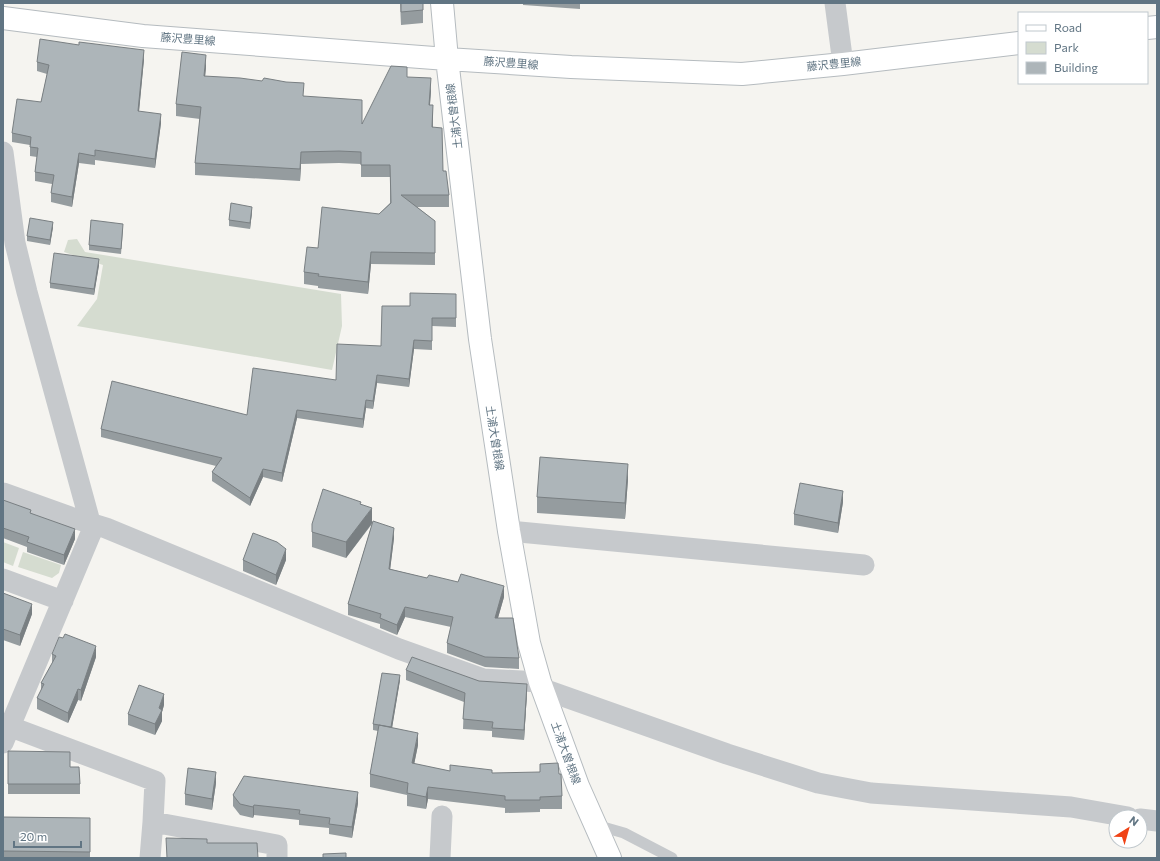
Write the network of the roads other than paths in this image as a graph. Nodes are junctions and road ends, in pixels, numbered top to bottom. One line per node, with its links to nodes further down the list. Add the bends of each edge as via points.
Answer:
1 (442, 3): 5 (main road, 土浦大曽根線)
2 (835, 3): 6 (street)
3 (3, 23): 5 (main road, 藤沢豊里線)
4 (1018, 43): 6 (main road, 藤沢豊里線)
5 (447, 59): 6 (main road, 藤沢豊里線, via 742,74); 10 (main road, 土浦大曽根線, via 480,339)
6 (844, 64)
7 (3, 152): 9 (street, via 15,243)
8 (3, 493): 9 (street)
9 (90, 522): 13 (street, via 91,533); 14 (street, via 188,560 399,649 483,679)
10 (510, 531): 11 (street); 14 (main road, 土浦大曽根線, via 529,642)
11 (864, 565)
12 (3, 579): 13 (street)
13 (63, 601): 15 (street)
14 (542, 686): 16 (street, via 727,754 818,783 871,793 1071,807); 19 (main road, 土浦大曽根線, via 578,786)
15 (5, 731): 18 (street, via 155,781)
16 (1108, 813)
17 (442, 816): 22 (street)
18 (153, 822): 20 (street); 21 (street, via 277,845)
19 (595, 824): 23 (main road, 土浦大曽根線); 24 (lane, via 624,833)
20 (150, 858)
21 (277, 858)
22 (440, 858)
23 (610, 858)
24 (672, 858)

